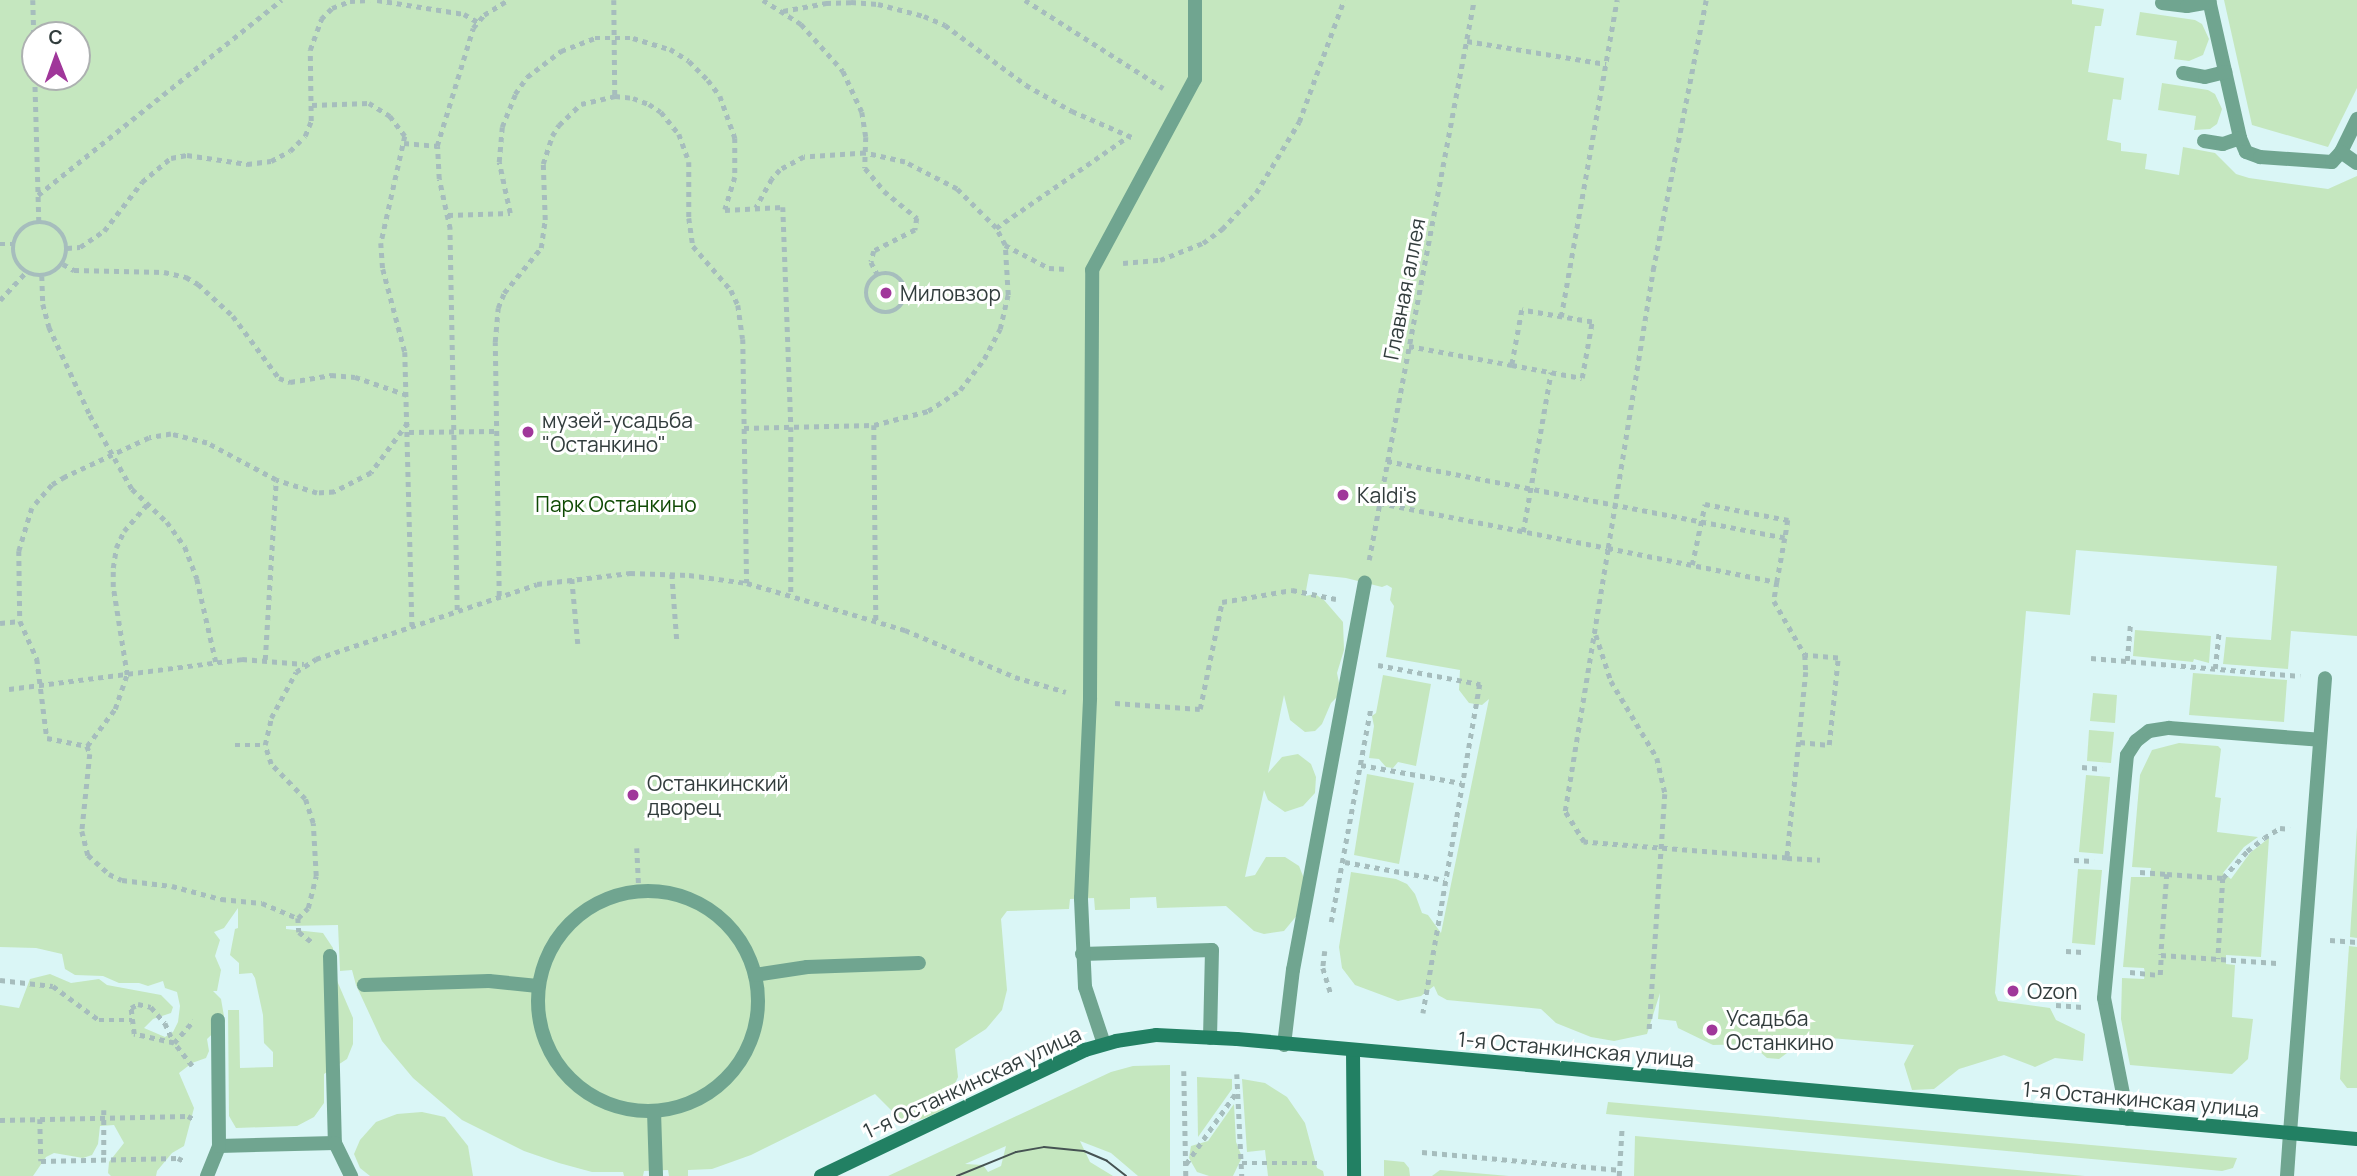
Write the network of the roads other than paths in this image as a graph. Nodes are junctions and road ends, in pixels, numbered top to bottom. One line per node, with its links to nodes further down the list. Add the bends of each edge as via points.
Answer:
1 (1195, 0): 14 (street, via 1195,79 1094,265)
2 (2209, 1): 3 (street, via 2187,6); 4 (street)
3 (2162, 3)
4 (2225, 72): 5 (street, via 2205,77); 7 (street)
5 (2183, 73)
6 (2357, 118): 9 (street)
7 (2240, 138): 8 (street, via 2223,144); 9 (street, via 2246,152 2260,157 2318,163 2332,162)
8 (2204, 141)
9 (2341, 152): 10 (street)
10 (2357, 163)
11 (1365, 583): 23 (street, via 1293,970)
12 (2325, 678): 13 (street)
13 (2320, 740): 26 (street, via 2169,728 2150,731 2127,755 2104,998); 27 (street)
14 (1083, 954): 21 (street, via 1212,950); 22 (street, via 1085,987)
15 (330, 956): 30 (street)
16 (919, 963): 17 (street, via 807,967)
17 (755, 975): 19 (street, via 742,944 719,917 690,899 639,891 605,900 576,918 553,944); 25 (street, via 755,1027 737,1066 706,1095)
18 (364, 985): 19 (street, via 489,981)
19 (538, 986): 25 (street, via 540,1027 553,1059 576,1086 622,1109)
20 (218, 1020): 29 (street)
21 (1210, 1038): 22 (street, 1-я Останкинская улица, via 1156,1035); 23 (street, 1-я Останкинская улица)
22 (1104, 1044): 34 (street, 1-я Останкинская улица)
23 (1284, 1045): 24 (street, 1-я Останкинская улица)
24 (1353, 1051): 26 (street, 1-я Останкинская улица); 35 (street)
25 (654, 1111): 33 (street)
26 (2128, 1119): 27 (street, 1-я Останкинская улица)
27 (2290, 1133): 28 (street, 1-я Останкинская улица); 36 (street)
28 (2357, 1139)
29 (219, 1140): 30 (street); 31 (street)
30 (335, 1143): 32 (street)
31 (208, 1174)
32 (351, 1176)
33 (656, 1176)
34 (821, 1176)
35 (1354, 1176)
36 (2287, 1176)

